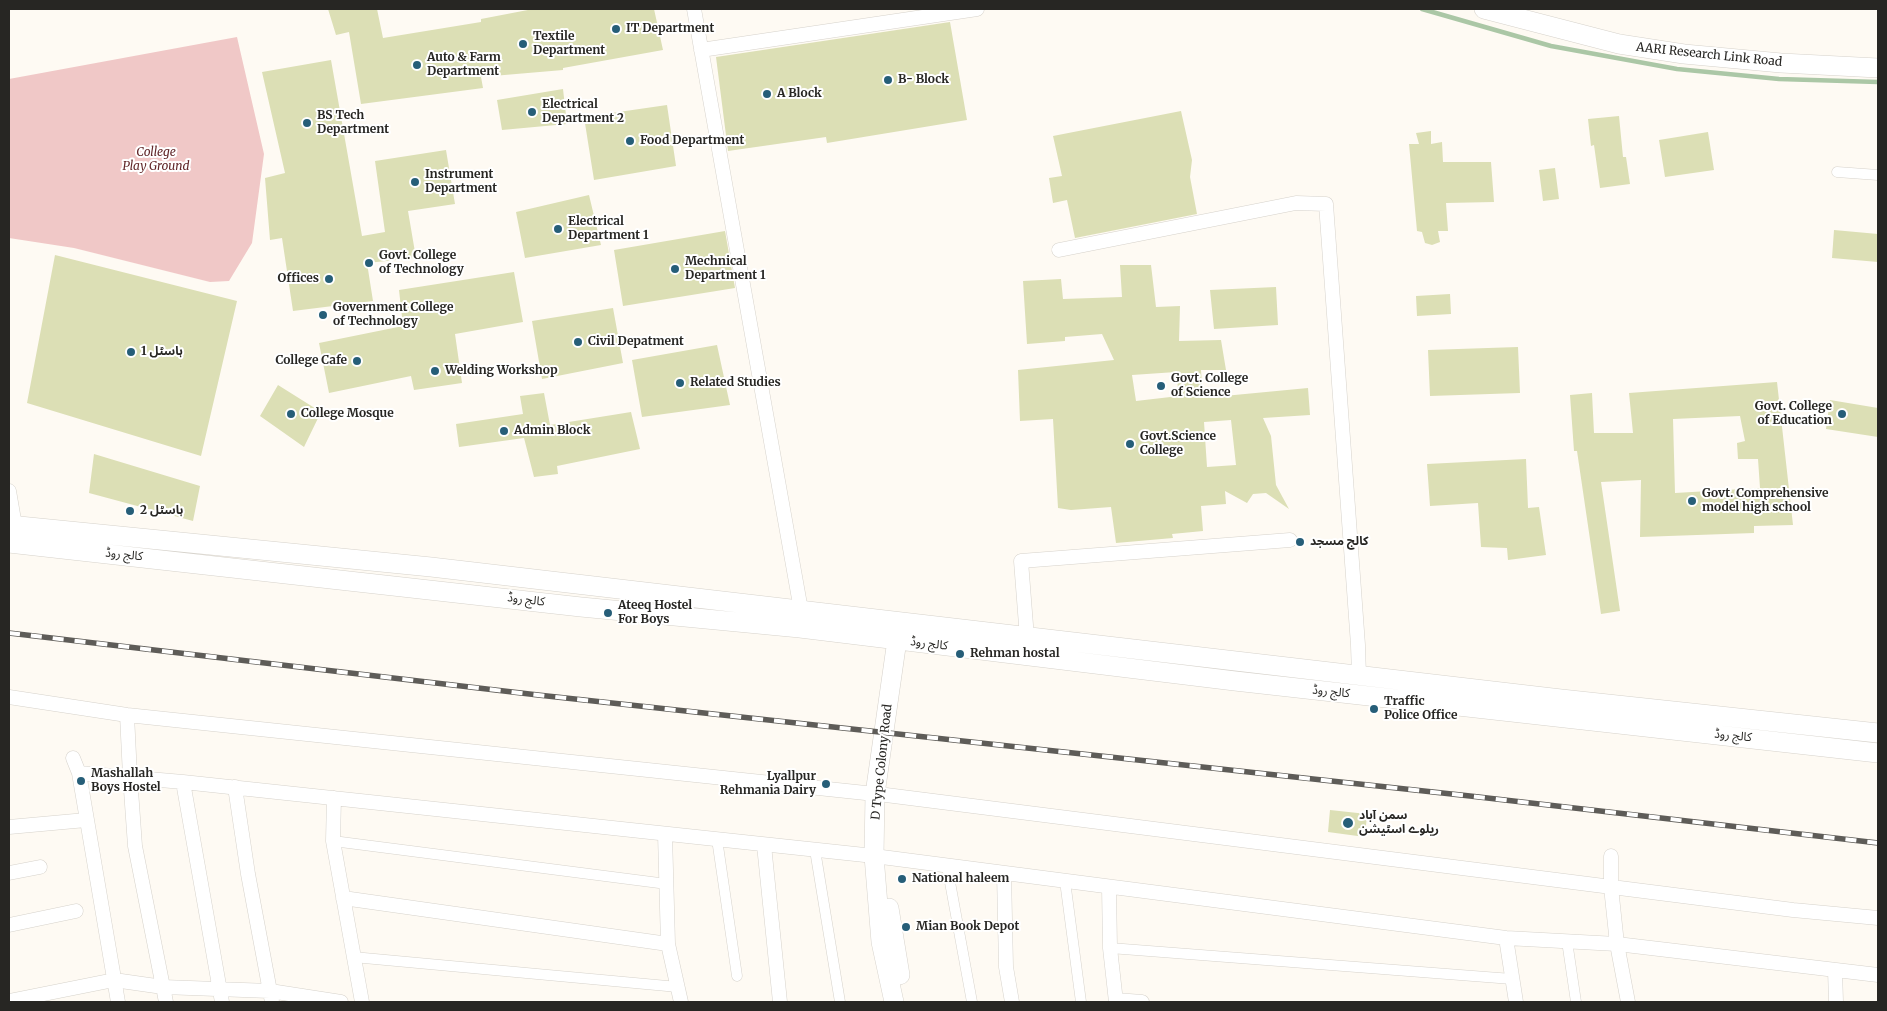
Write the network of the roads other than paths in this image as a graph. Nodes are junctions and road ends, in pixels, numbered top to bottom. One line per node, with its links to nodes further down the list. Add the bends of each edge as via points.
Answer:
1 (694, 9): 4 (street)
2 (978, 9): 4 (street)
3 (1484, 9): 5 (main road, AARI Research Link Road, via 1618,44 1684,54)
4 (701, 50): 12 (street)
5 (1878, 68)
6 (1836, 172): 7 (street)
7 (1878, 175)
8 (1059, 250): 15 (street, via 1296,203 1326,204)
9 (9, 491): 10 (street)
10 (11, 531): 12 (main road, کالج روڈ, via 431,567); 14 (main road, کالج روڈ, via 581,607)
11 (1290, 540): 13 (street, via 1021,561)
12 (801, 610): 13 (main road, کالج روڈ)
13 (1027, 638): 15 (main road, کالج روڈ)
14 (902, 641): 19 (main road, کالج روڈ); 25 (main road, D Type Colony Road)
15 (1359, 676): 18 (main road, کالج روڈ)
16 (9, 697): 17 (street)
17 (128, 715): 22 (street); 25 (street)
18 (1878, 733)
19 (1878, 752)
20 (73, 758): 21 (street)
21 (79, 773): 22 (street); 27 (street)
22 (130, 776): 23 (street); 59 (street, via 135,846)
23 (183, 782): 24 (street); 61 (street)
24 (236, 787): 26 (street); 62 (street)
25 (881, 795): 35 (main road, D Type Colony Road); 43 (street)
26 (334, 798): 29 (street); 31 (street)
27 (86, 820): 28 (street); 58 (street)
28 (9, 827)
29 (665, 834): 30 (street); 41 (street)
30 (717, 839): 32 (street); 56 (street)
31 (333, 841): 41 (street); 44 (street)
32 (764, 845): 33 (street); 71 (street)
33 (815, 850): 35 (street); 72 (street)
34 (1611, 856): 43 (street)
35 (879, 857): 36 (street); 73 (main road, D Type Colony Road, via 881,942); 74 (main road, D Type Colony Road)
36 (947, 866): 38 (street); 75 (street)
37 (40, 867): 39 (street)
38 (1004, 873): 40 (street); 76 (street, via 1006,967)
39 (9, 874)
40 (1065, 881): 42 (street); 77 (street)
41 (667, 884): 50 (street)
42 (1109, 887): 48 (street); 52 (street)
43 (1611, 887): 46 (street); 51 (street)
44 (343, 898): 50 (street); 53 (street)
45 (76, 911): 47 (street)
46 (1878, 918)
47 (9, 925)
48 (1506, 938): 49 (street); 57 (street)
49 (1567, 941): 51 (street); 80 (street)
50 (668, 944): 60 (street)
51 (1617, 944): 54 (street); 81 (street)
52 (1110, 948): 57 (street); 65 (street)
53 (354, 957): 60 (street); 69 (street)
54 (1835, 970): 55 (street); 82 (street)
55 (1878, 975)
56 (737, 976)
57 (1512, 979): 79 (street)
58 (114, 980): 59 (street); 63 (street); 66 (street)
59 (163, 987): 61 (street); 67 (street)
60 (678, 987): 70 (street)
61 (220, 996): 62 (street)
62 (271, 997): 64 (street)
63 (9, 1001)
64 (323, 1001): 68 (street)
65 (1116, 1001): 78 (street)
66 (118, 1002)
67 (166, 1002)
68 (342, 1002)
69 (362, 1002)
70 (681, 1002)
71 (780, 1002)
72 (840, 1002)
73 (894, 1002)
74 (905, 1002)
75 (972, 1002)
76 (1012, 1002)
77 (1081, 1002)
78 (1142, 1002)
79 (1516, 1002)
80 (1576, 1002)
81 (1631, 1002)
82 (1836, 1002)

